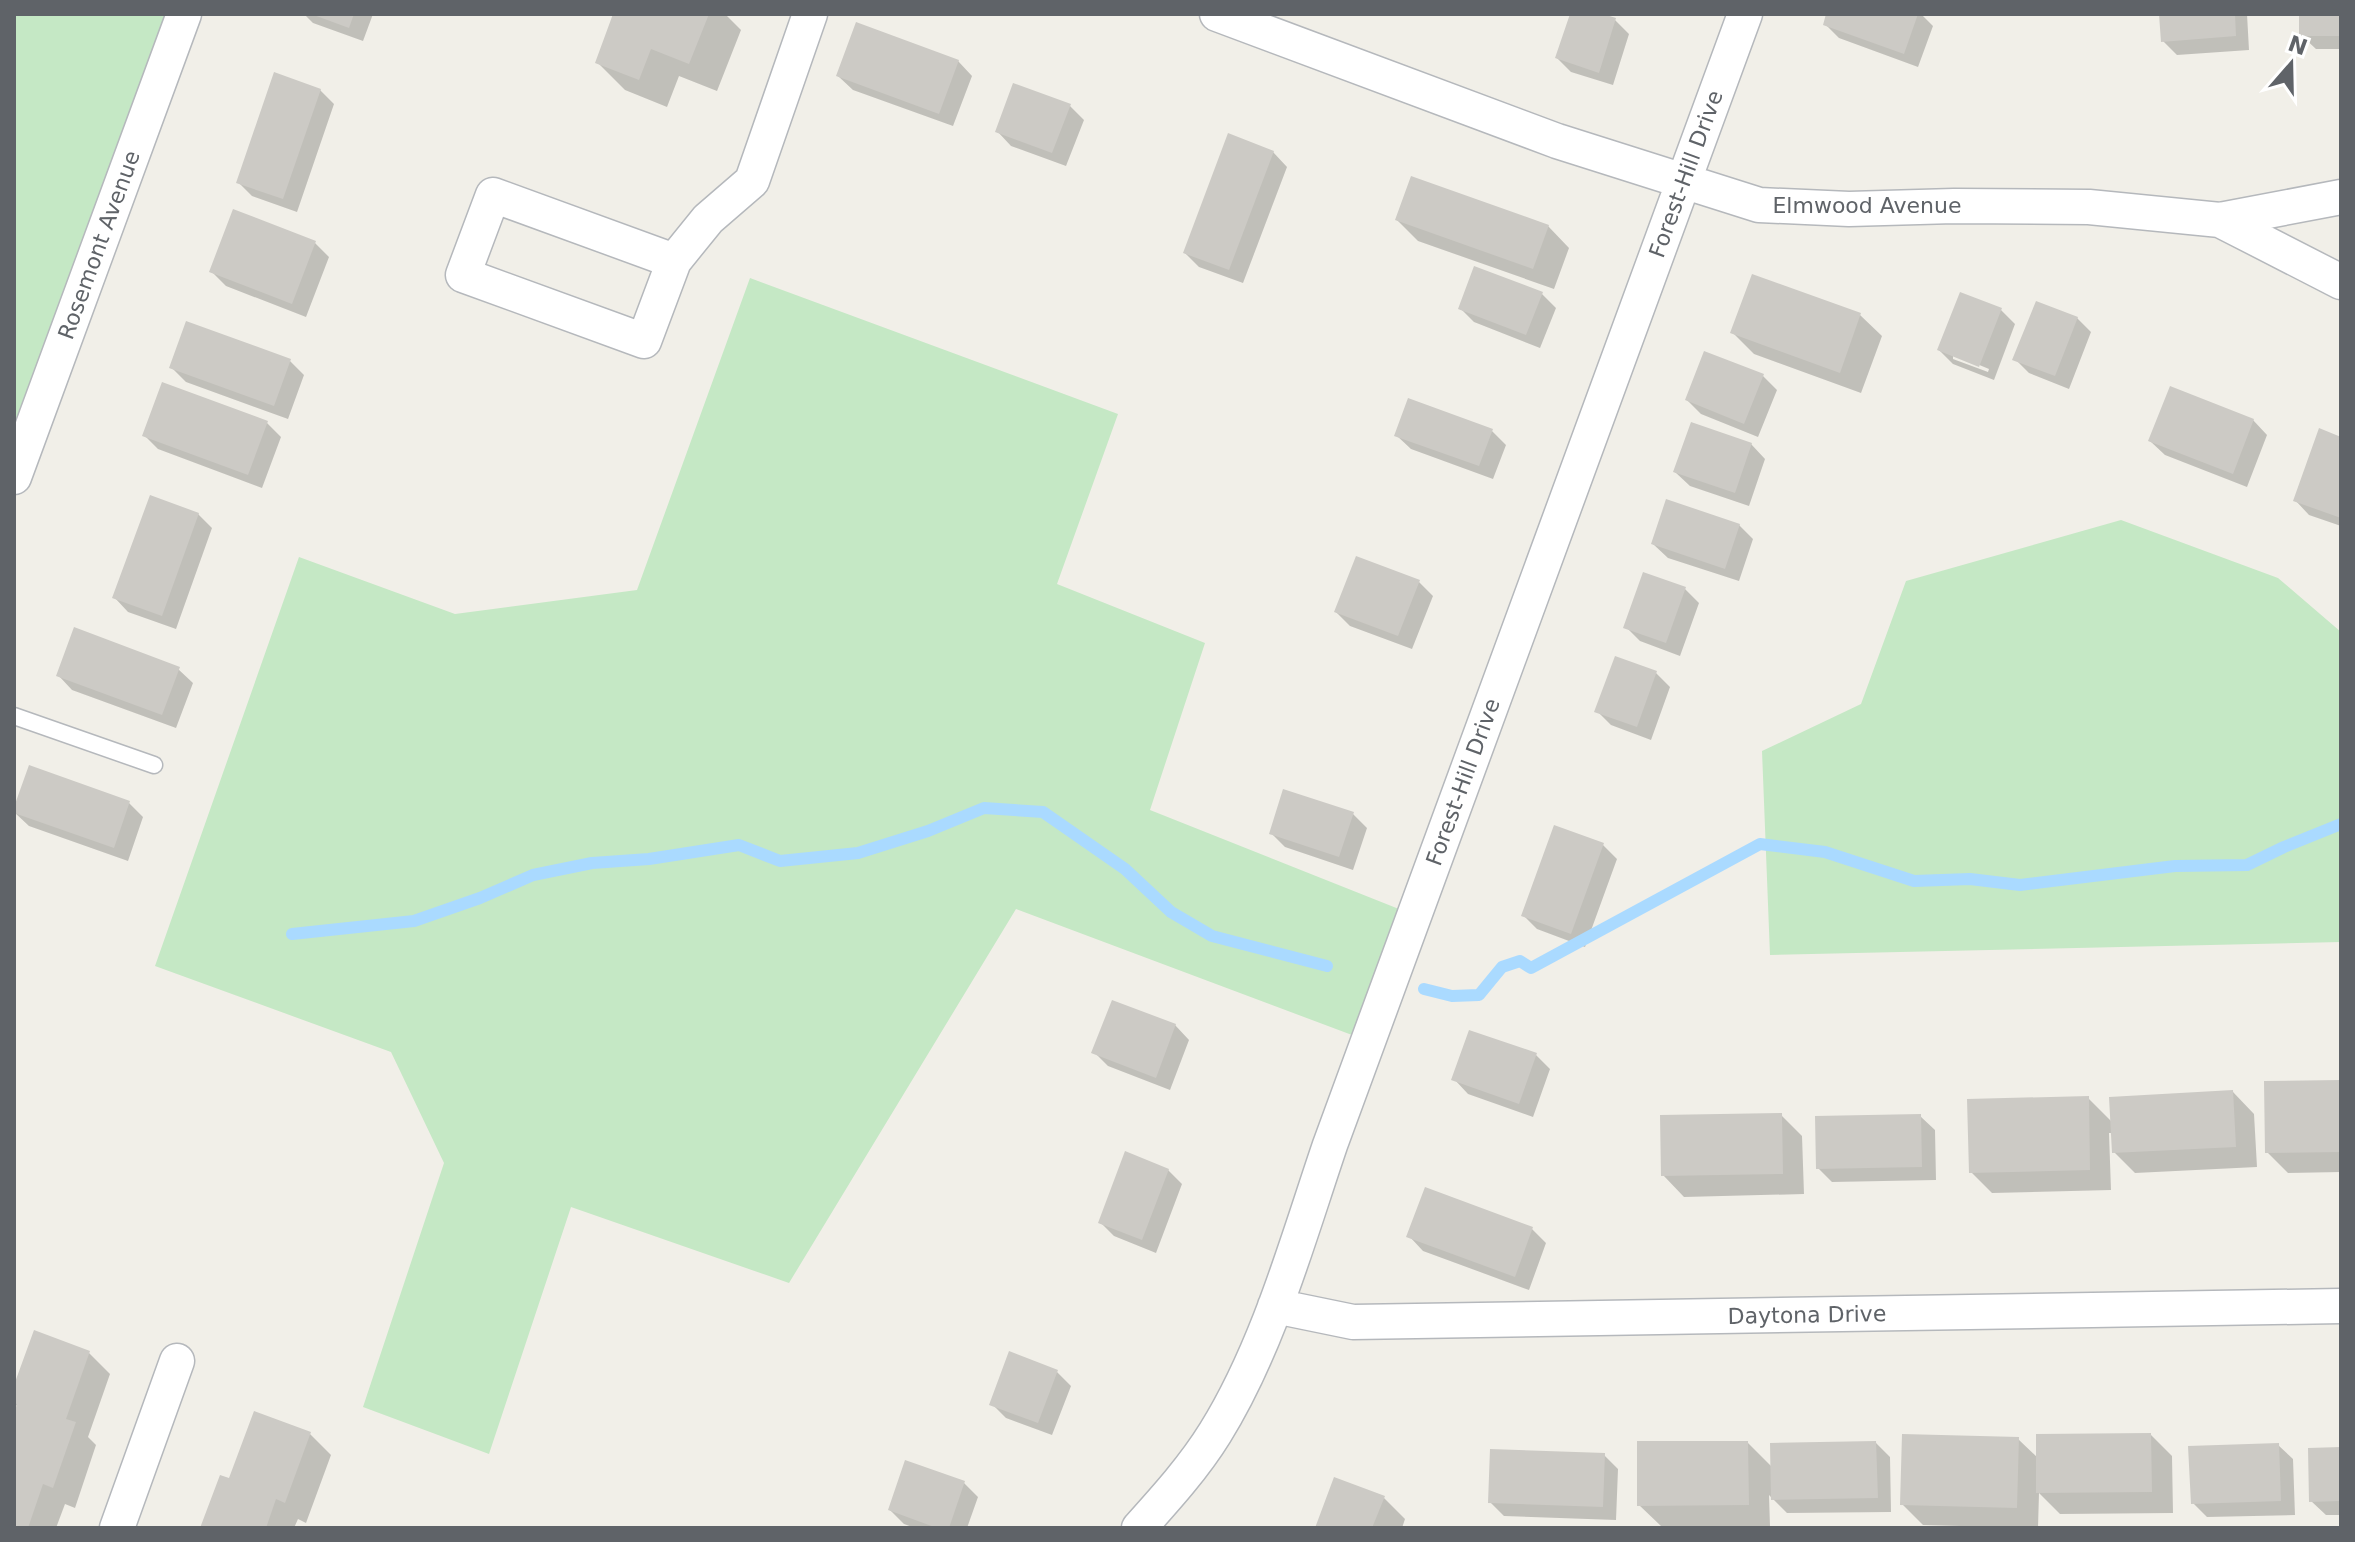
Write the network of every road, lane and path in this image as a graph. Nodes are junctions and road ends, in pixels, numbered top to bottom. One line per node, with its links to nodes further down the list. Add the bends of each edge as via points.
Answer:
1 (184, 14): 10 (street, Rosemont Avenue)
2 (810, 14): 8 (street, via 752,181 708,219)
3 (1217, 14): 5 (street, Elmwood Avenue, via 1557,141)
4 (1745, 14): 5 (street, Forest-Hill Drive)
5 (1683, 182): 7 (street, Elmwood Avenue, via 1759,205 2089,207); 13 (street, Forest-Hill Drive)
6 (2341, 197): 7 (street)
7 (2220, 220): 9 (street, Elmwood Avenue)
8 (674, 261): 8 (street, via 644,341 463,275 493,195)
9 (2341, 282)
10 (14, 477)
11 (14, 716): 12 (lane)
12 (154, 765)
13 (1275, 1306): 14 (street, Daytona Drive, via 1353,1322); 17 (street, Forest-Hill Drive, via 1215,1434)
14 (2341, 1306)
15 (177, 1361): 16 (street)
16 (117, 1528)
17 (1139, 1528)

